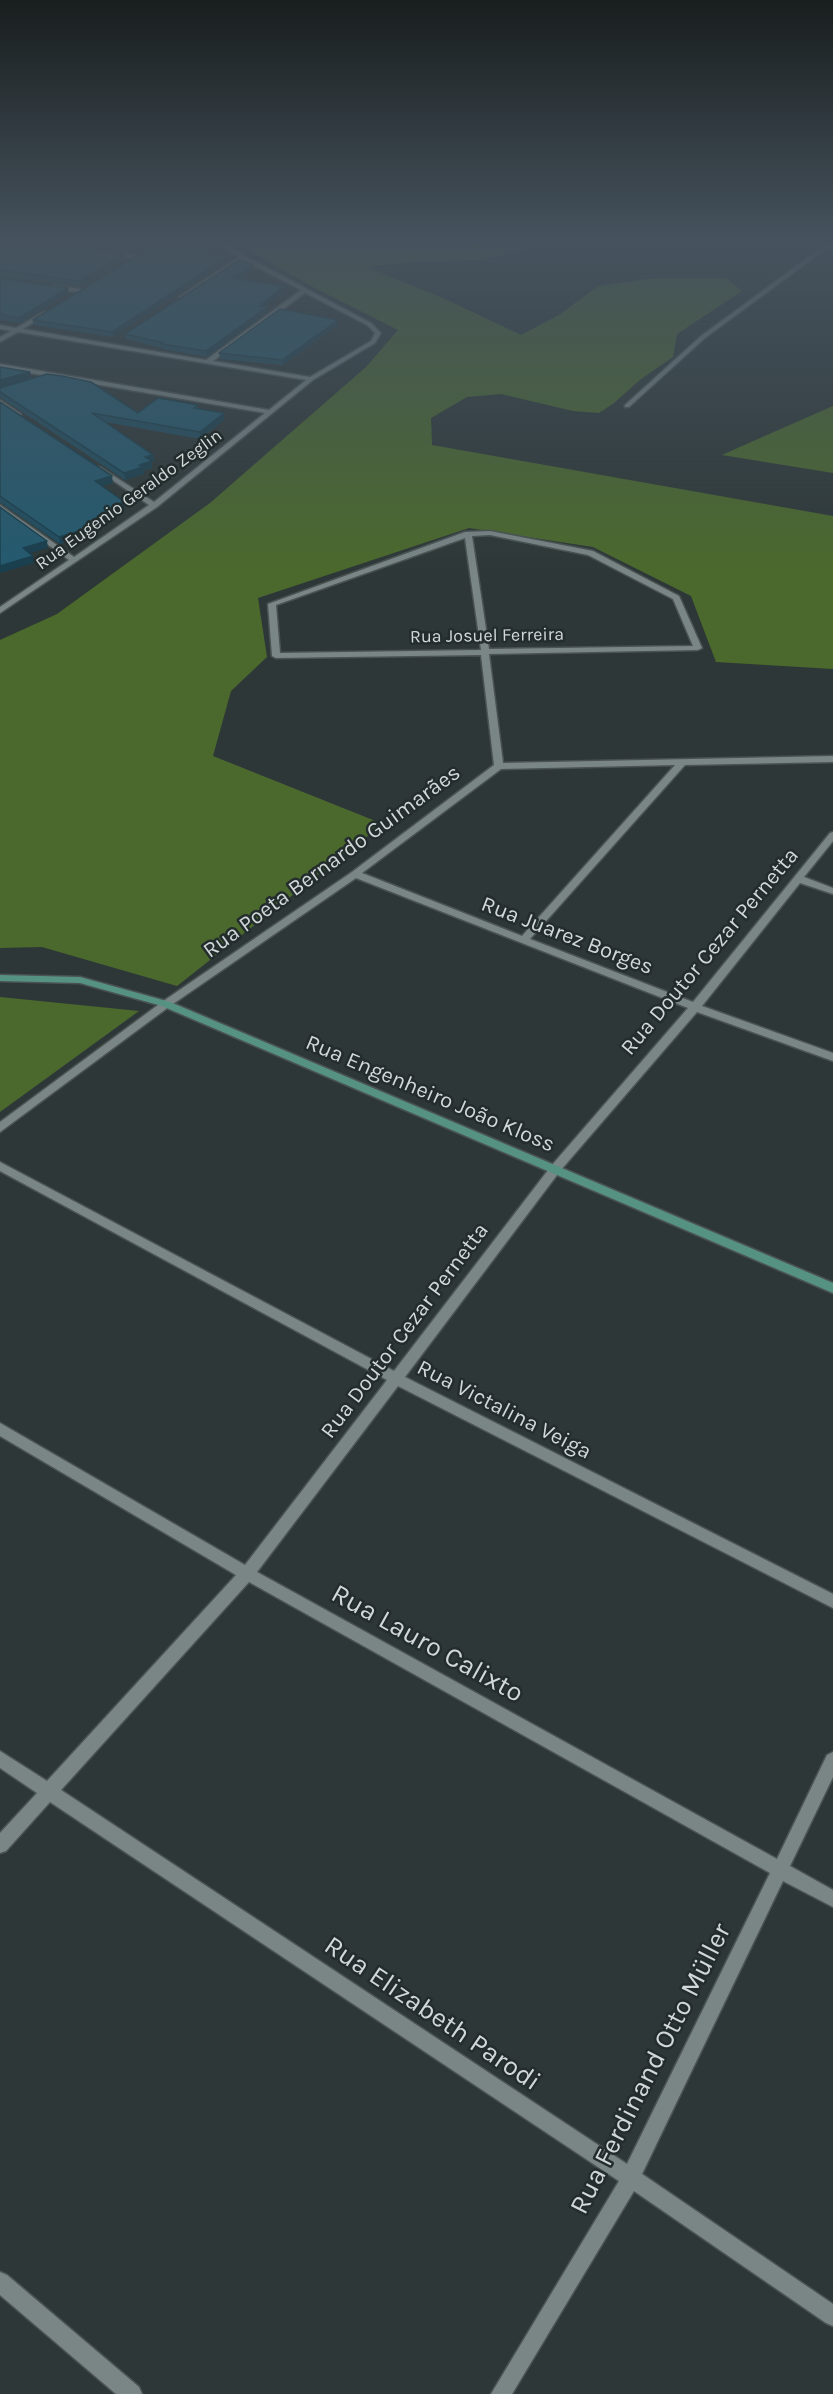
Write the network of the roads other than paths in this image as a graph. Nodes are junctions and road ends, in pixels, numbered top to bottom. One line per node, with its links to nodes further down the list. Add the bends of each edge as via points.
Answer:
1 (142, 351): 5 (street)
2 (222, 351): 5 (street)
3 (358, 351): 8 (street, Rua Eugenio Geraldo Zeglin)
4 (688, 351): 11 (street)
5 (207, 362): 8 (street)
6 (0, 366): 7 (street)
7 (57, 375): 9 (street); 12 (street)
8 (311, 379): 12 (street, Rua Eugenio Geraldo Zeglin)
9 (34, 382)
10 (0, 402): 13 (street)
11 (627, 406)
12 (270, 412): 15 (street, Rua Eugenio Geraldo Zeglin)
13 (29, 421)
14 (87, 460): 15 (street)
15 (154, 506): 18 (street, Rua Eugenio Geraldo Zeglin)
16 (0, 507): 18 (street)
17 (468, 534): 20 (street); 20 (street, Rua Josuel Ferreira, via 272,604 276,657); 20 (street, Rua Josuel Ferreira, via 490,533 590,553 676,598 698,648)
18 (74, 560): 19 (street, Rua Eugenio Geraldo Zeglin)
19 (0, 611)
20 (485, 652): 23 (street)
21 (833, 759): 22 (street)
22 (682, 764): 23 (street); 28 (street)
23 (498, 766): 25 (street, Rua Poeta Bernardo Guimarães)
24 (833, 835): 26 (street, Rua Doutor Cezar Pernetta)
25 (355, 874): 28 (street, Rua Juarez Borges); 30 (street, Rua Poeta Bernardo Guimarães)
26 (799, 879): 27 (street); 31 (street, Rua Doutor Cezar Pernetta)
27 (833, 891)
28 (524, 940): 31 (street, Rua Juarez Borges)
29 (0, 978): 30 (street, Rua Engenheiro João Kloss, via 80,980)
30 (166, 1004): 33 (street, Rua Poeta Bernardo Guimarães); 35 (street, Rua Engenheiro João Kloss)
31 (695, 1006): 32 (street, Rua Juarez Borges); 35 (street, Rua Doutor Cezar Pernetta)
32 (833, 1057)
33 (0, 1128)
34 (0, 1166): 37 (street, Rua Victalina Veiga)
35 (556, 1168): 36 (street, Rua Engenheiro João Kloss); 37 (street, Rua Doutor Cezar Pernetta)
36 (833, 1288)
37 (395, 1378): 39 (street, Rua Doutor Cezar Pernetta); 40 (street, Rua Victalina Veiga)
38 (0, 1429): 39 (street, Rua Lauro Calixto)
39 (247, 1574): 43 (street, Rua Doutor Cezar Pernetta); 45 (street, Rua Lauro Calixto)
40 (833, 1601)
41 (0, 1759): 43 (street, Rua Elizabeth Parodi)
42 (833, 1760): 45 (street, Rua Ferdinand Otto Müller)
43 (48, 1791): 44 (street, Rua Doutor Cezar Pernetta); 47 (street, Rua Elizabeth Parodi)
44 (0, 1845)
45 (782, 1869): 46 (street, Rua Lauro Calixto); 47 (street, Rua Ferdinand Otto Müller)
46 (833, 1899)
47 (631, 2178): 49 (street, Rua Elizabeth Parodi); 51 (street, Rua Ferdinand Otto Müller)
48 (0, 2282): 50 (street)
49 (833, 2316)
50 (132, 2394)
51 (501, 2394)

